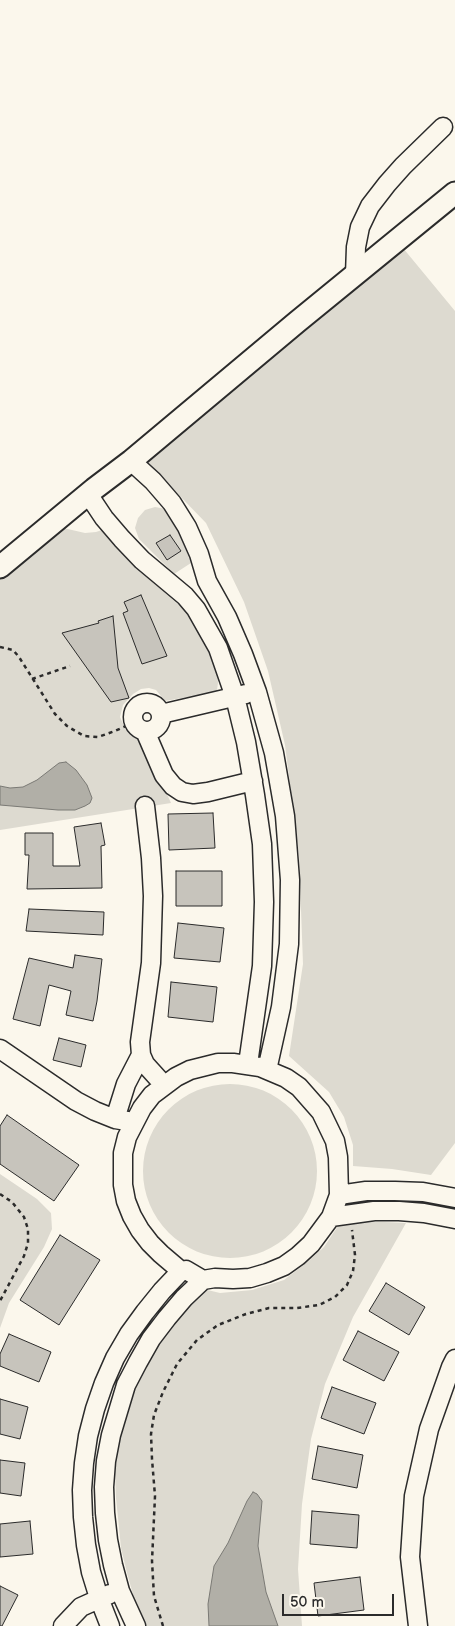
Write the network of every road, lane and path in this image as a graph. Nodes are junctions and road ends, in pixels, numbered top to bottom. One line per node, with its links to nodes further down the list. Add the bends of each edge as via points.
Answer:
1 (443, 127): 3 (street, via 403,166 370,206 360,227)
2 (455, 193): 3 (street)
3 (355, 275): 4 (street)
4 (131, 461): 5 (street); 7 (street, via 172,503 199,554)
5 (88, 494): 6 (street); 8 (street, via 135,553)
6 (0, 566)
7 (207, 582): 8 (street); 12 (street, via 227,617)
8 (185, 596): 13 (street, via 218,648)
9 (0, 647): 11 (path, via 12,650 19,657)
10 (70, 666): 11 (path)
11 (32, 679): 15 (path, via 55,714 84,736 98,737)
12 (257, 692): 13 (street); 21 (street, via 274,753 285,816 290,880 289,944 281,1007)
13 (235, 697): 14 (street); 16 (street)
14 (161, 714): 15 (street, via 160,725 156,729); 15 (street, via 155,705 144,703 135,710)
15 (139, 727): 16 (street, via 164,775 182,792 208,792)
16 (253, 780): 20 (street, via 262,844 264,902 262,966)
17 (145, 806): 19 (street, via 153,896 151,963)
18 (0, 1049): 23 (street, via 76,1101)
19 (141, 1055): 22 (street, via 149,1070); 23 (street, via 126,1084)
20 (248, 1064): 21 (street); 22 (street, via 204,1066)
21 (267, 1070): 26 (street, via 300,1087 321,1112 335,1141)
22 (164, 1085): 24 (street)
23 (115, 1119): 24 (street)
24 (133, 1122): 31 (street, via 123,1153 126,1201 150,1243)
25 (0, 1194): 33 (path, via 12,1202 24,1217 28,1243)
26 (339, 1195): 27 (street, via 395,1190); 29 (street)
27 (455, 1198)
28 (350, 1214): 29 (street); 30 (street, via 399,1211); 40 (path, via 353,1271 347,1285 335,1298 319,1305 269,1308 218,1325 197,1340 177,1364 163,1392 151,1434 155,1496 154,1596)
29 (331, 1217): 32 (street, via 311,1244 284,1266 250,1278)
30 (455, 1219)
31 (182, 1271): 32 (street); 36 (street, via 129,1334 108,1375 88,1436 82,1499 86,1545)
32 (203, 1280): 35 (street, via 151,1339 126,1385 113,1427 106,1461 105,1513)
33 (0, 1302)
34 (455, 1359): 41 (street, via 429,1429 414,1496 410,1557)
35 (120, 1590): 36 (street); 39 (street)
36 (99, 1598): 37 (street, via 81,1607); 38 (street)
37 (63, 1626)
38 (110, 1626)
39 (136, 1626)
40 (163, 1626)
41 (418, 1626)

